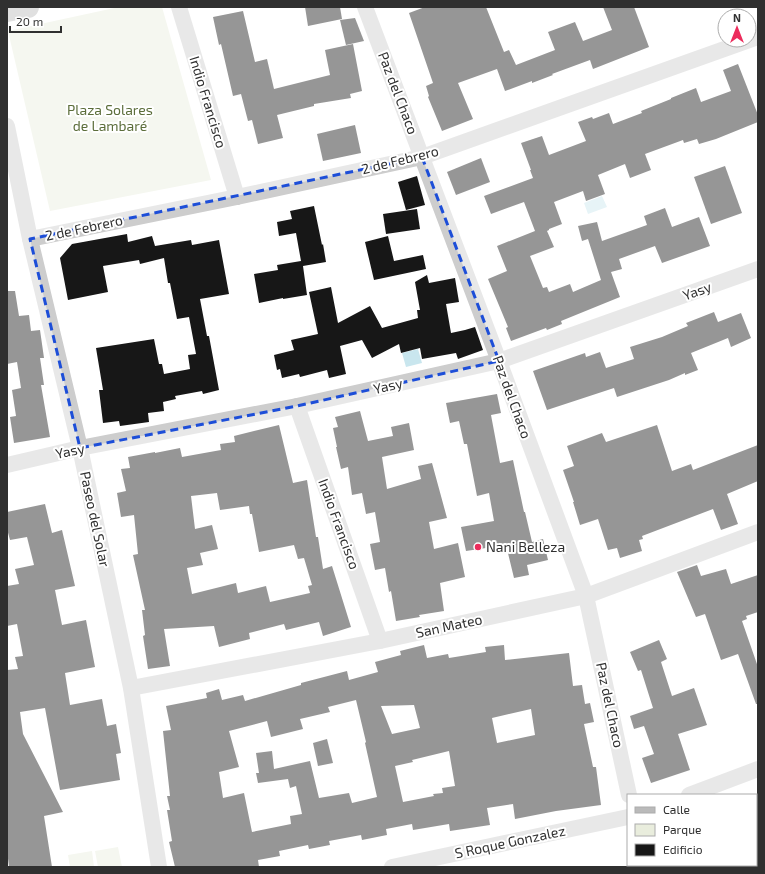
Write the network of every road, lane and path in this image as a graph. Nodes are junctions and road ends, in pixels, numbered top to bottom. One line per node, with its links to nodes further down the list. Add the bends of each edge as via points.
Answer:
1 (28, 7): 4 (main road)
2 (179, 7): 8 (street, Indio Francisco)
3 (365, 7): 7 (street, Paz del Chaco)
4 (7, 11)
5 (758, 37): 7 (street, 2 de Febrero)
6 (7, 126): 9 (street, Paseo del Solar)
7 (422, 157): 8 (street, 2 de Febrero); 11 (street, Paz del Chaco)
8 (236, 197): 9 (street, 2 de Febrero)
9 (30, 239): 13 (street, Paseo del Solar)
10 (758, 269): 11 (street, Yasy)
11 (499, 361): 12 (street, Yasy); 16 (street, Paz del Chaco)
12 (297, 406): 13 (street, Yasy); 17 (street, Indio Francisco)
13 (80, 448): 14 (street, Yasy); 18 (street, Paseo del Solar)
14 (7, 465)
15 (758, 532): 16 (street, San Mateo)
16 (586, 596): 17 (street, San Mateo); 20 (street, Paz del Chaco)
17 (380, 641): 18 (street, San Mateo)
18 (131, 688): 23 (street, Paseo del Solar)
19 (758, 769): 21 (street)
20 (629, 794)
21 (692, 794)
22 (627, 817): 24 (street, S Roque Gonzalez)
23 (159, 867)
24 (392, 867)

